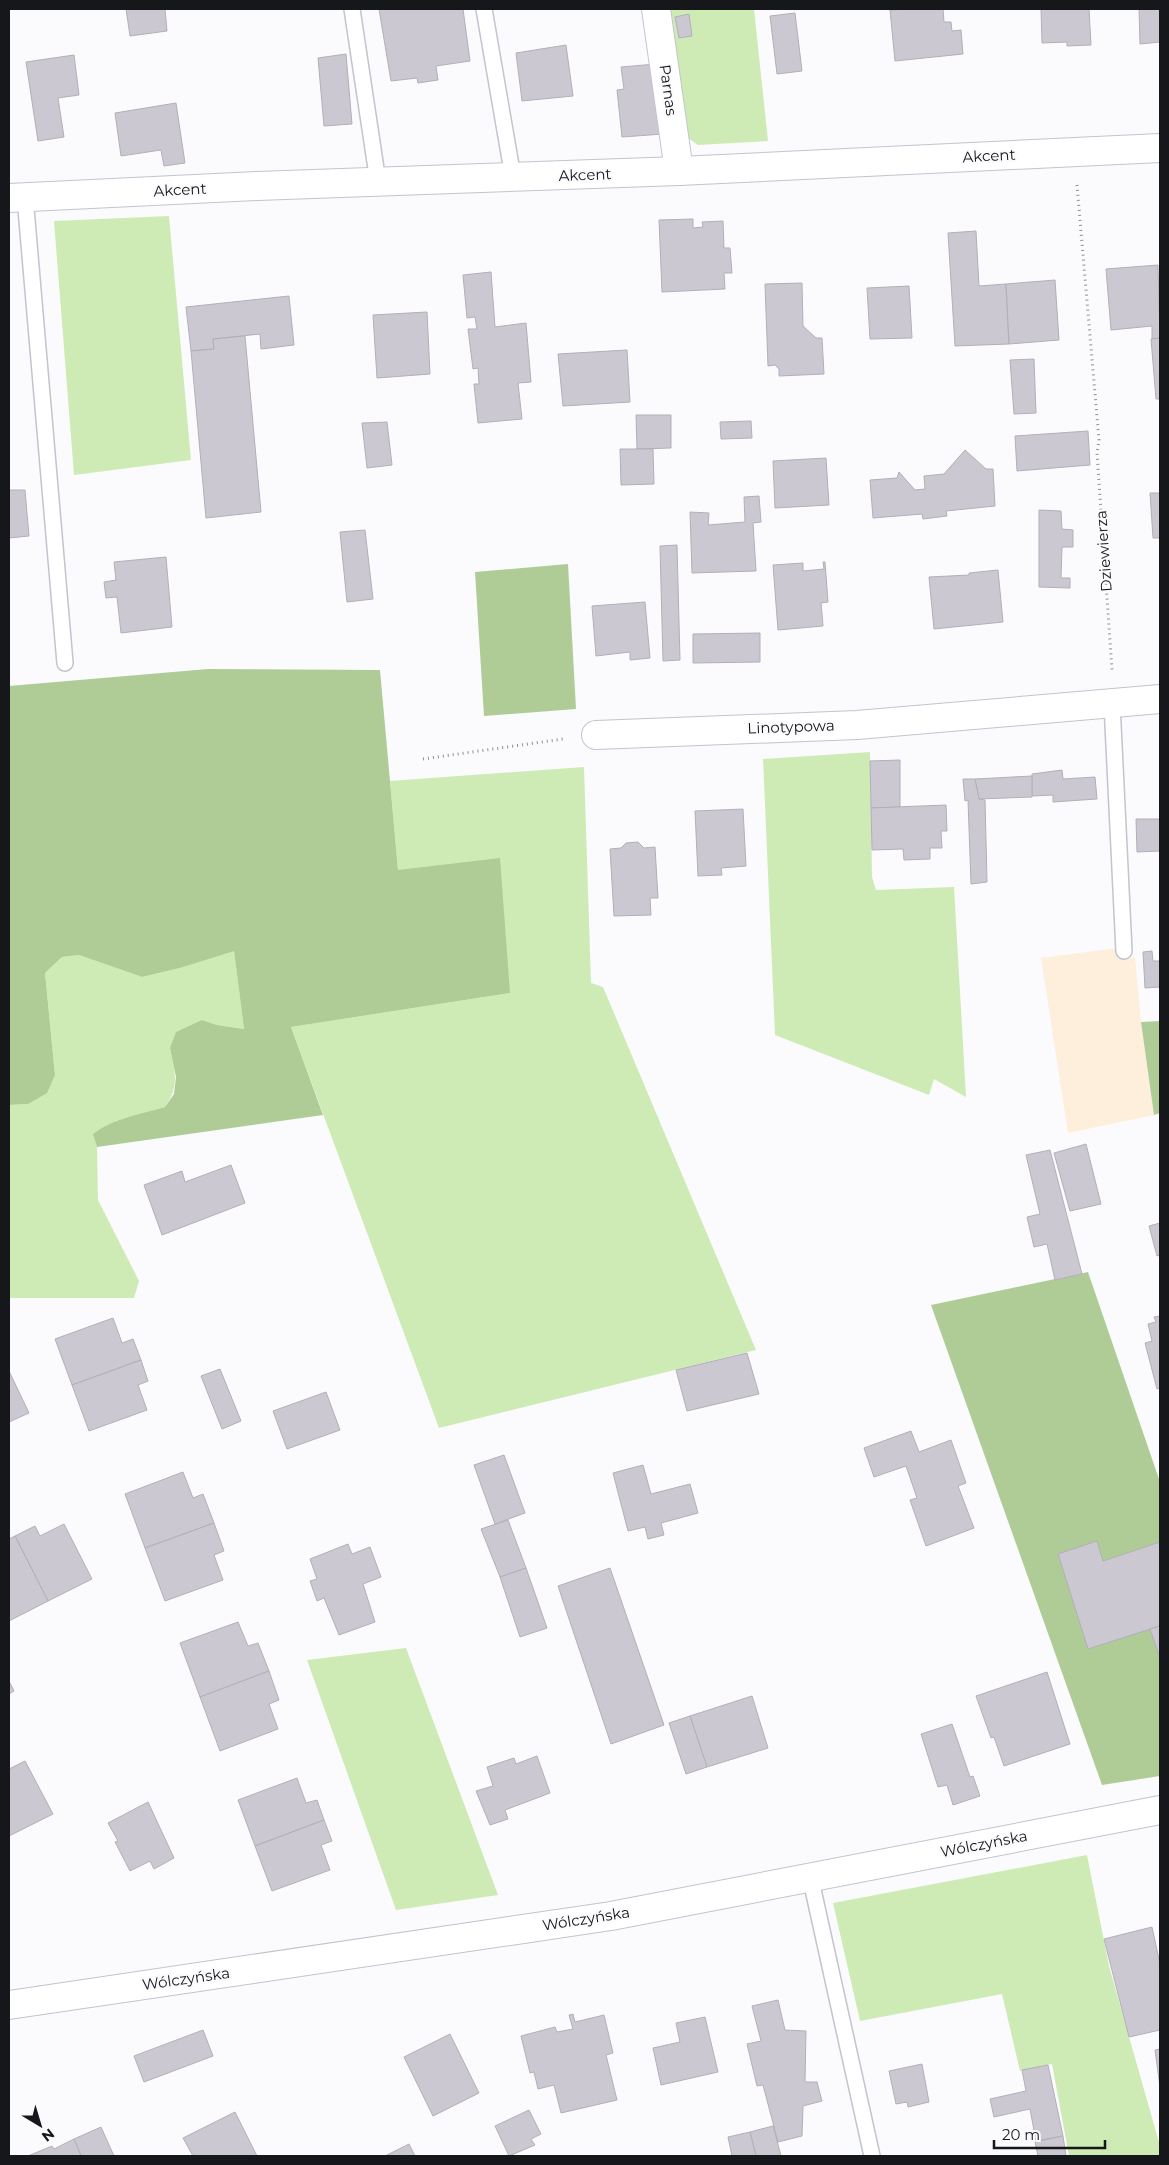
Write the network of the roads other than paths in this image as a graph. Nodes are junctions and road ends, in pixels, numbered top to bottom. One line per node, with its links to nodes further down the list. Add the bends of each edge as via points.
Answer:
1 (352, 9): 7 (lane)
2 (484, 9): 6 (lane)
3 (656, 9): 5 (street, Parnas)
4 (1160, 148): 5 (street, Akcent)
5 (679, 172): 6 (street, Akcent)
6 (513, 177): 7 (street, Akcent)
7 (378, 182): 8 (street, Akcent)
8 (17, 197): 9 (lane)
9 (65, 663)
10 (1160, 699): 11 (street, Linotypowa)
11 (1112, 704): 12 (street, Linotypowa, via 857,724); 13 (lane)
12 (596, 735)
13 (1124, 951)
14 (1160, 1810): 15 (street, Wólczyńska)
15 (810, 1876): 16 (street, Wólczyńska, via 611,1916); 17 (lane)
16 (9, 2005)
17 (872, 2156)

